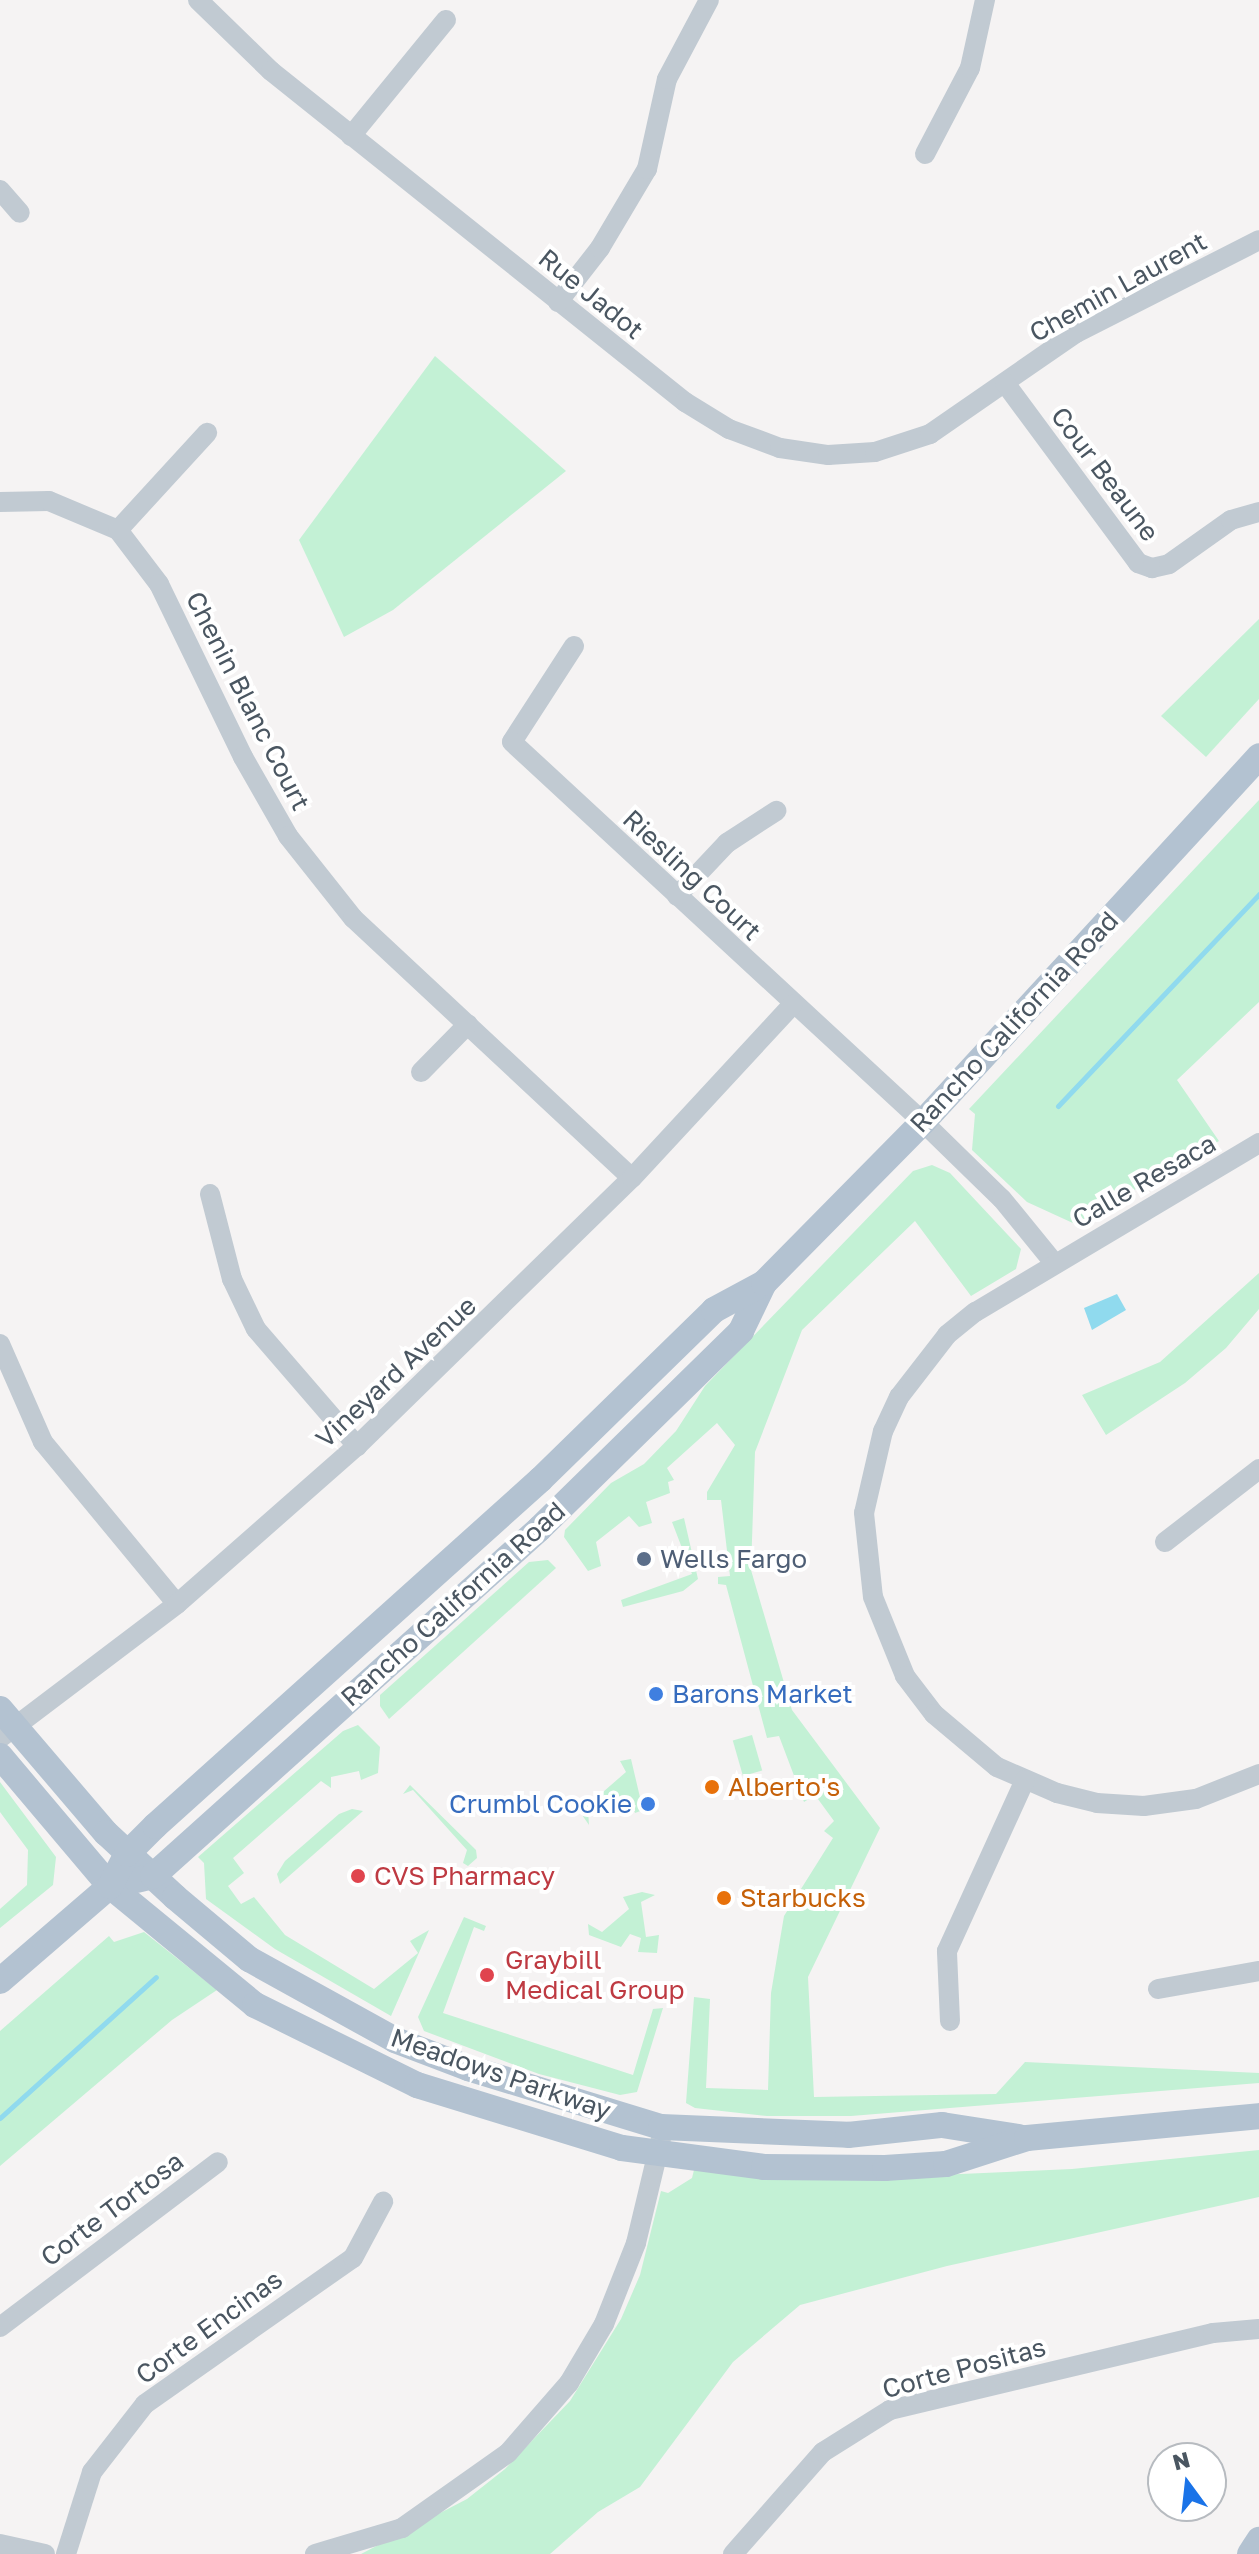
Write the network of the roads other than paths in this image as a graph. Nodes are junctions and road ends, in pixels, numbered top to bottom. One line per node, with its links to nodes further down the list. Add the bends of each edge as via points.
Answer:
1 (198, 0): 5 (street, Rue Jadot, via 271,71)
2 (709, 0): 10 (street, via 667,79 647,169 600,248)
3 (985, 0): 6 (street, via 970,68)
4 (446, 20): 5 (street)
5 (351, 136): 10 (street, Rue Jadot)
6 (925, 154)
7 (0, 190): 8 (street)
8 (20, 213)
9 (1259, 240): 11 (street, Chemin Laurent, via 1076,333)
10 (558, 302): 11 (street, Rue Jadot, via 685,402 729,429 780,448 828,455 875,452 930,434)
11 (1005, 383): 14 (street, Cour Beaune, via 1138,563 1152,568 1169,564 1231,520)
12 (207, 433): 15 (street)
13 (0, 502): 15 (street, Chenin Blanc Court, via 49,501)
14 (1259, 512)
15 (118, 530): 21 (street, Chenin Blanc Court, via 159,584 243,757 288,836 353,918)
16 (574, 646): 19 (street, Riesling Court, via 512,742)
17 (1259, 756): 23 (main road, Rancho California Road)
18 (776, 811): 19 (street, via 727,843)
19 (677, 896): 20 (street, Riesling Court)
20 (792, 1005): 23 (street, Riesling Court); 25 (street, Vineyard Avenue)
21 (468, 1024): 22 (street); 25 (street, Chenin Blanc Court)
22 (421, 1072)
23 (923, 1122): 27 (street, Riesling Court, via 1002,1199); 28 (main road, Rancho California Road)
24 (1259, 1143): 27 (street, Calle Resaca)
25 (632, 1178): 31 (street, Vineyard Avenue)
26 (210, 1194): 31 (street, via 232,1279 256,1329)
27 (1055, 1264): 39 (street, Calle Resaca, via 975,1312 922,1363 883,1431 864,1513 873,1597 905,1676 972,1749)
28 (764, 1283): 30 (main road, Rancho California Road, via 714,1310); 33 (main road, Rancho California Road, via 741,1331)
29 (0, 1344): 35 (street, via 43,1442)
30 (645, 1378): 33 (main road, via 629,1412 542,1499); 40 (main road, Rancho California Road, via 540,1480)
31 (357, 1446): 35 (street, Vineyard Avenue)
32 (1259, 1469): 34 (street)
33 (539, 1529): 41 (main road, Rancho California Road)
34 (1165, 1542)
35 (177, 1604): 36 (street, Vineyard Avenue)
36 (5, 1725): 40 (main road, Meadows Parkway)
37 (0, 1756): 42 (main road, Meadows Parkway)
38 (1259, 1774): 39 (street, Calle Resaca, via 1196,1799 1144,1806 1097,1803)
39 (1025, 1780): 46 (street, via 947,1951)
40 (127, 1854): 41 (main road, Meadows Parkway); 42 (main road, Rancho California Road)
41 (153, 1876): 42 (main road, Rancho California Road); 48 (main road, Meadows Parkway, via 249,1959 395,2040)
42 (110, 1886): 44 (main road, Rancho California Road); 50 (main road, Meadows Parkway, via 221,1982 371,2066 431,2090)
43 (1259, 1971): 45 (street)
44 (0, 1981)
45 (1158, 1989)
46 (950, 2021)
47 (1259, 2116): 49 (main road, Meadows Parkway)
48 (661, 2127): 49 (main road, Meadows Parkway, via 848,2135 942,2125); 50 (street)
49 (1027, 2138): 50 (main road, Meadows Parkway, via 946,2164 885,2168 764,2167)
50 (660, 2156): 59 (street, via 636,2243 604,2324 569,2383 508,2453 402,2528)
51 (218, 2162): 53 (street, Corte Tortosa)
52 (383, 2202): 58 (street, Corte Encinas, via 353,2258 145,2404 92,2472)
53 (0, 2327)
54 (1259, 2329): 60 (street, Corte Positas, via 1213,2333 890,2410 823,2452)
55 (1259, 2540): 61 (main road)
56 (0, 2544): 57 (street)
57 (45, 2554)
58 (66, 2554)
59 (315, 2554)
60 (733, 2554)
61 (1250, 2554)

